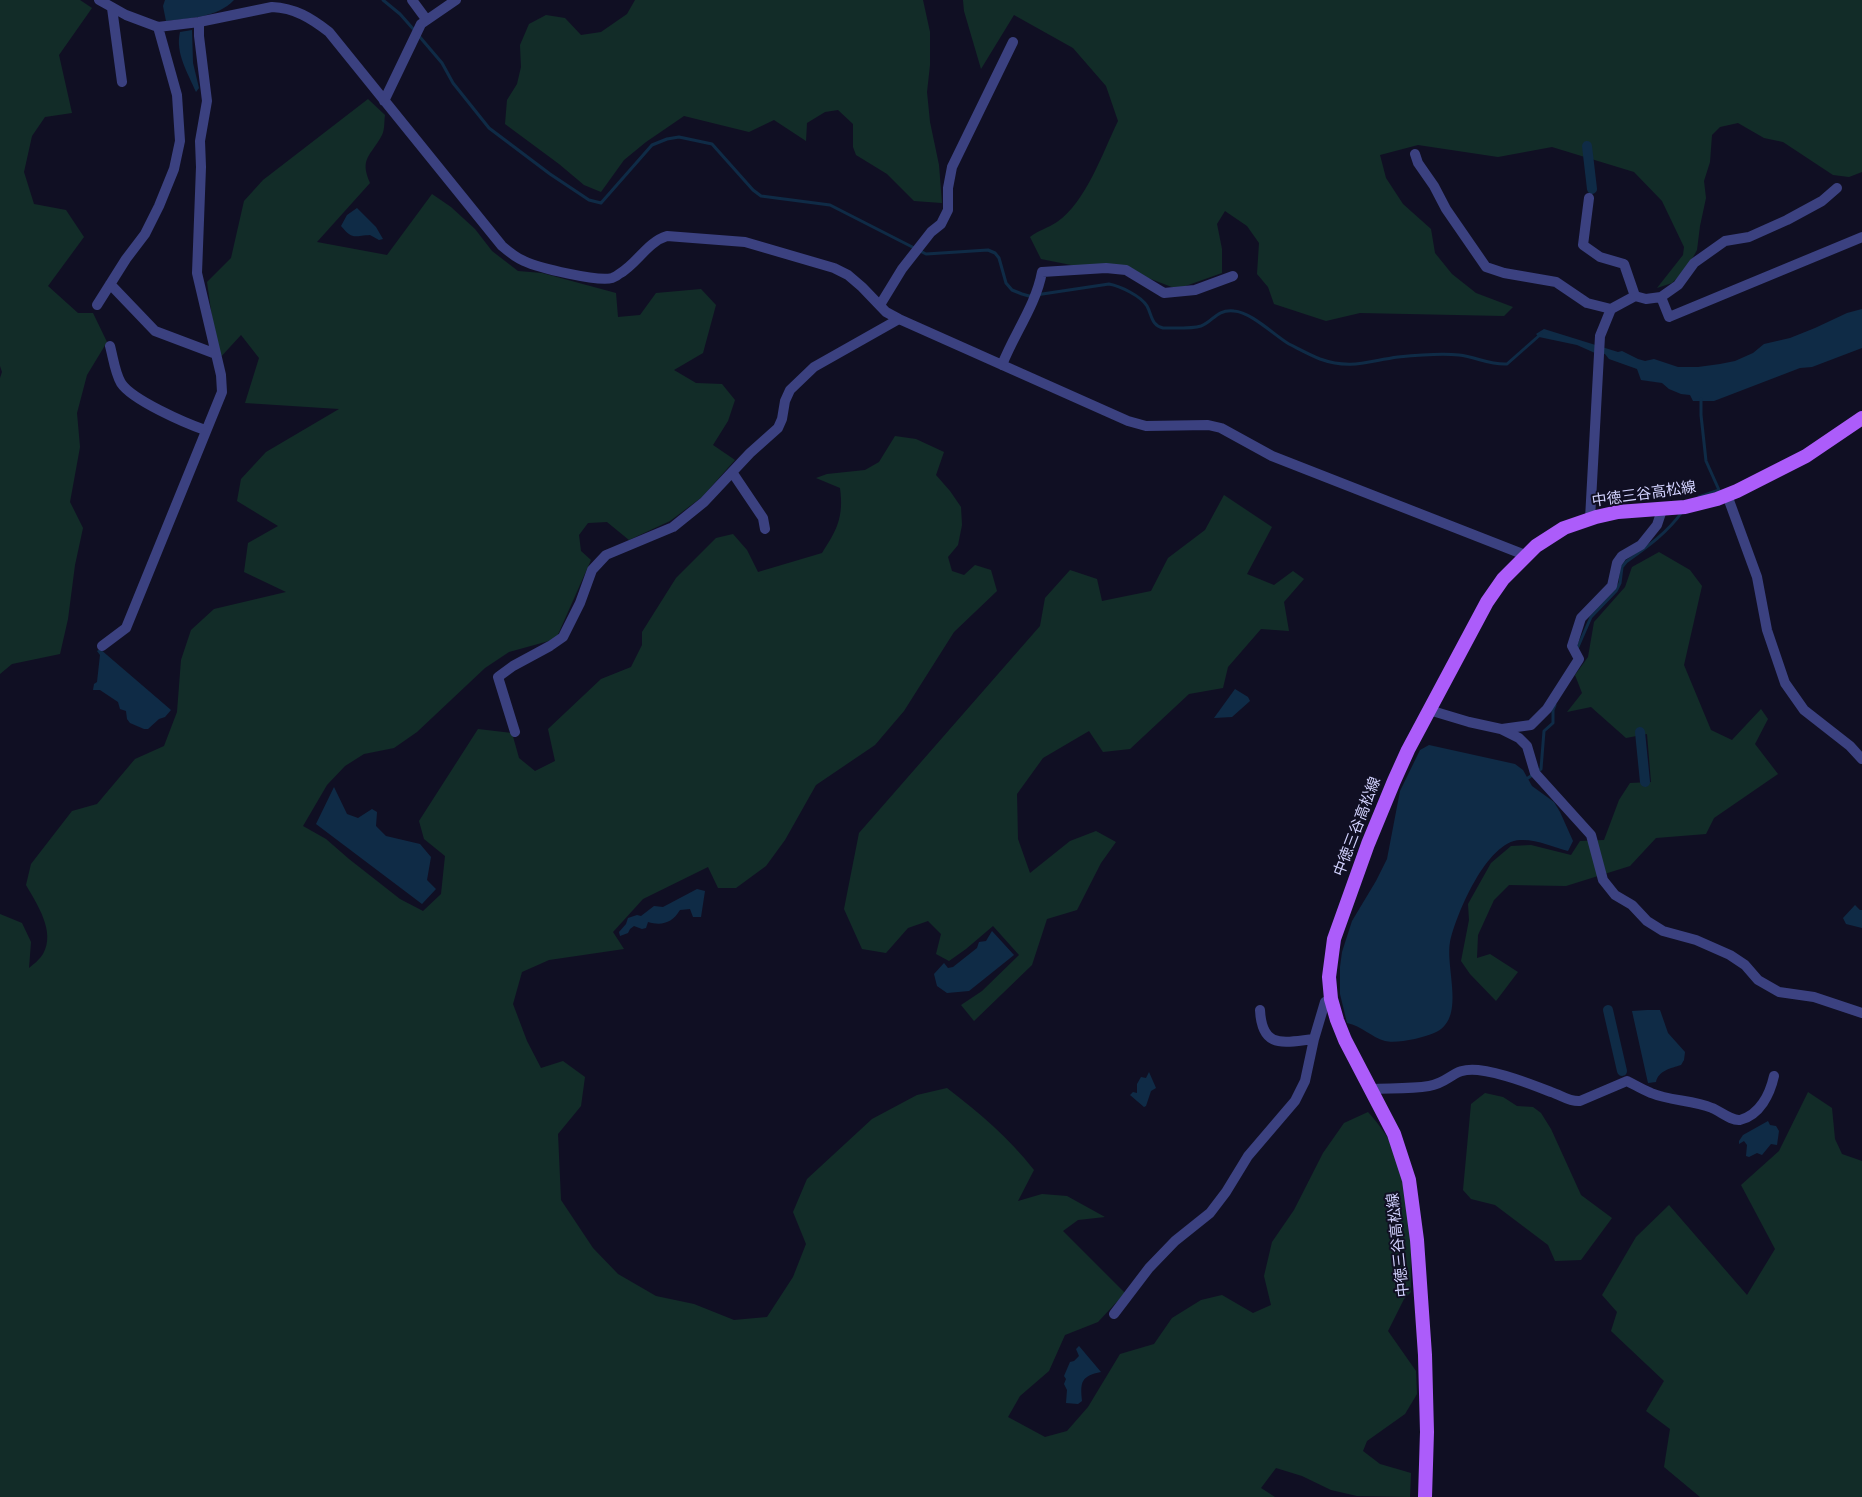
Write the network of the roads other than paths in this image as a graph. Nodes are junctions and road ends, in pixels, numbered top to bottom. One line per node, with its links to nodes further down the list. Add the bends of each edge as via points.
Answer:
1 (99, 0): 4 (street)
2 (412, 0): 5 (street)
3 (456, 0): 5 (street)
4 (112, 8): 7 (street); 9 (street)
5 (426, 19): 10 (street, via 416,32)
6 (199, 22): 7 (street); 10 (street, via 272,7 300,13 328,32); 11 (street, via 207,101)
7 (158, 27): 12 (street, via 177,95)
8 (1013, 42): 21 (street, via 952,167 948,210 941,224 902,269)
9 (122, 82)
10 (384, 101): 21 (street, via 502,246 524,261 602,279 612,278 630,268 667,236 745,242 834,268 855,281)
11 (200, 141): 12 (street); 26 (street, via 197,273)
12 (180, 142): 18 (street, via 159,206 145,234)
13 (1415, 154): 23 (street, via 1446,209 1486,268 1556,282 1587,303)
14 (1837, 188): 20 (street, via 1822,201 1787,220 1749,236 1725,241 1694,263 1678,285)
15 (1589, 198): 19 (street, via 1583,245 1600,257 1624,264)
16 (1862, 237): 20 (street, via 1668,317)
17 (1233, 276): 27 (street, via 1195,290 1164,293 1126,270 1042,272 1036,294)
18 (110, 284): 22 (street); 26 (street, via 154,331)
19 (1635, 296): 20 (street, via 1646,300); 23 (street)
20 (1661, 297)
21 (880, 305): 24 (street)
22 (97, 306)
23 (1611, 309): 33 (street, via 1599,343)
24 (898, 319): 27 (street); 30 (street, via 814,367 790,390 778,428)
25 (110, 346): 29 (street, via 121,382 130,393)
26 (216, 354): 29 (street, via 222,392)
27 (1002, 365): 35 (street, via 1128,422 1146,426 1208,425 1221,428 1290,464)
28 (1862, 419): 31 (main road, 中徳三谷高松線, via 1806,456)
29 (205, 430): 36 (street, via 126,628)
30 (732, 472): 34 (street, via 763,518); 39 (street, via 704,502 673,527 606,556 592,570 563,637 498,678)
31 (1727, 495): 32 (main road, 中徳三谷高松線, via 1700,505); 40 (street, via 1757,577 1767,630 1785,683 1804,710)
32 (1662, 510): 33 (main road, 中徳三谷高松線, via 1618,512); 38 (street, via 1657,525 1641,545 1617,562 1612,586 1581,618 1572,646 1579,659 1547,709 1531,725)
33 (1590, 518): 35 (main road, 中徳三谷高松線, via 1564,528)
34 (765, 529)
35 (1525, 555): 37 (main road, 中徳三谷高松線, via 1503,578 1488,602)
36 (102, 646)
37 (1429, 710): 38 (street); 41 (main road, 中徳三谷高松線, via 1394,780 1334,940 1329,977)
38 (1501, 729): 43 (street, via 1527,746 1535,773 1591,835 1603,880 1615,895 1647,921 1663,932 1696,940 1730,955 1745,965 1758,980 1779,992 1814,997)
39 (515, 732)
40 (1862, 759)
41 (1331, 999): 44 (street, via 1325,1002); 46 (main road, 中徳三谷高松線, via 1345,1040)
42 (1260, 1010): 44 (street, via 1260,1022 1272,1039 1278,1042)
43 (1862, 1013)
44 (1314, 1039): 47 (street, via 1305,1081 1295,1101 1248,1156 1210,1213 1175,1241 1149,1268)
45 (1774, 1076): 46 (street, via 1761,1106 1739,1120 1709,1106 1652,1094 1627,1081 1580,1102 1516,1080 1466,1069 1429,1086)
46 (1371, 1089): 48 (main road, 中徳三谷高松線, via 1394,1134 1409,1180 1417,1240 1425,1355)
47 (1114, 1314)
48 (1425, 1497)

